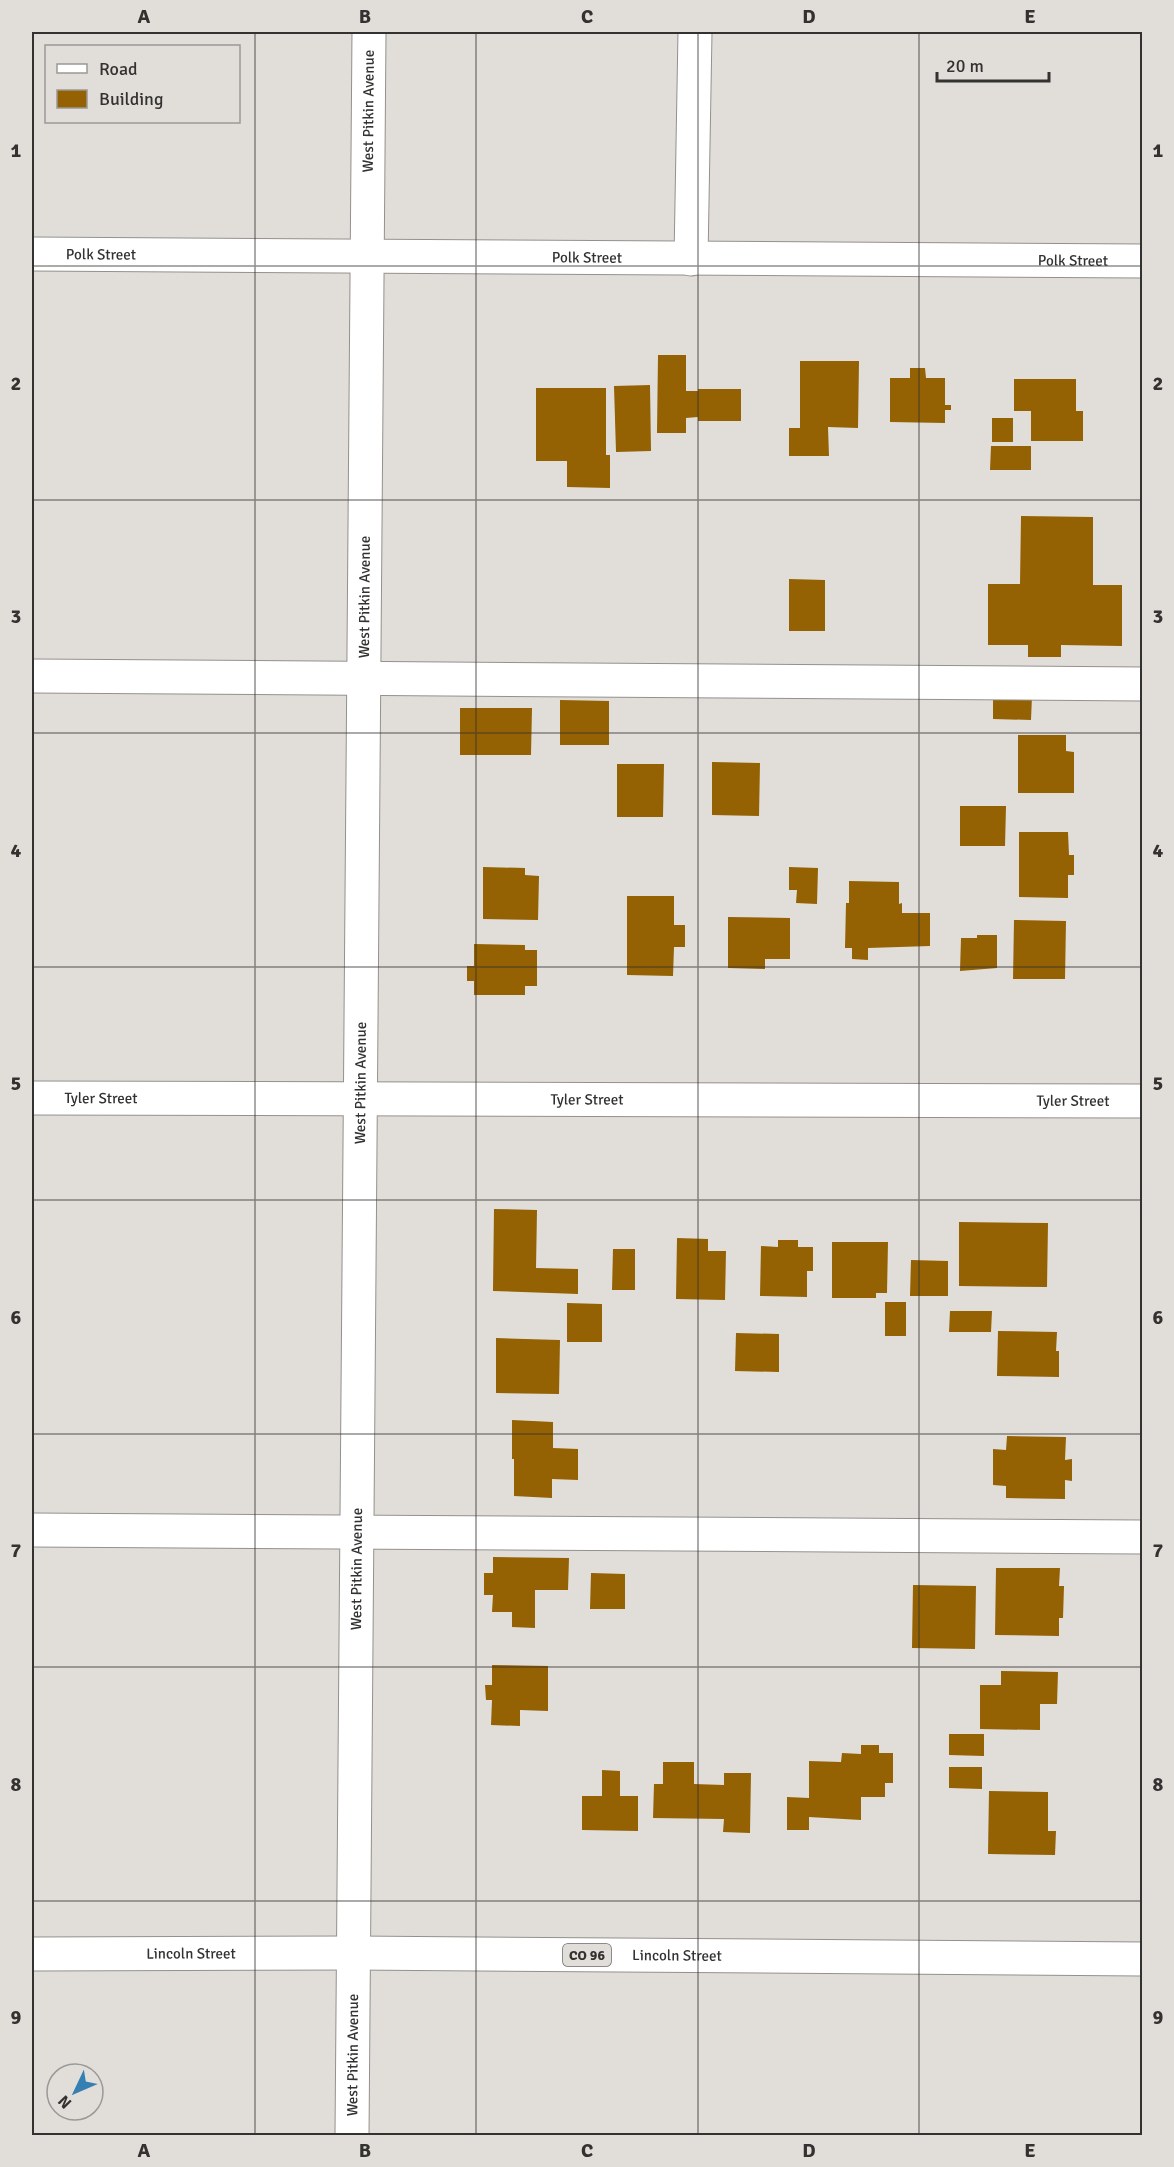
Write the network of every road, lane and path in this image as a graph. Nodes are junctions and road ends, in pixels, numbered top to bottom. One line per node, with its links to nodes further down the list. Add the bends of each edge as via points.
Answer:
1 (369, 32): 4 (street, West Pitkin Avenue)
2 (695, 32): 5 (street)
3 (32, 254): 4 (street, Polk Street)
4 (368, 256): 5 (street, Polk Street); 8 (street, West Pitkin Avenue)
5 (691, 258): 6 (street, Polk Street)
6 (1143, 261)
7 (32, 676): 8 (street)
8 (364, 678): 9 (street); 11 (street, West Pitkin Avenue)
9 (1143, 684)
10 (32, 1098): 11 (street, Tyler Street)
11 (361, 1099): 12 (street, Tyler Street); 14 (street, West Pitkin Avenue)
12 (1143, 1101)
13 (32, 1530): 14 (street)
14 (358, 1532): 15 (street); 16 (street, West Pitkin Avenue)
15 (1143, 1537)
16 (354, 1953): 17 (street, Lincoln Street / CO 96); 18 (street, Lincoln Street / CO 96); 19 (street, West Pitkin Avenue)
17 (32, 1954)
18 (1143, 1959)
19 (352, 2136)

